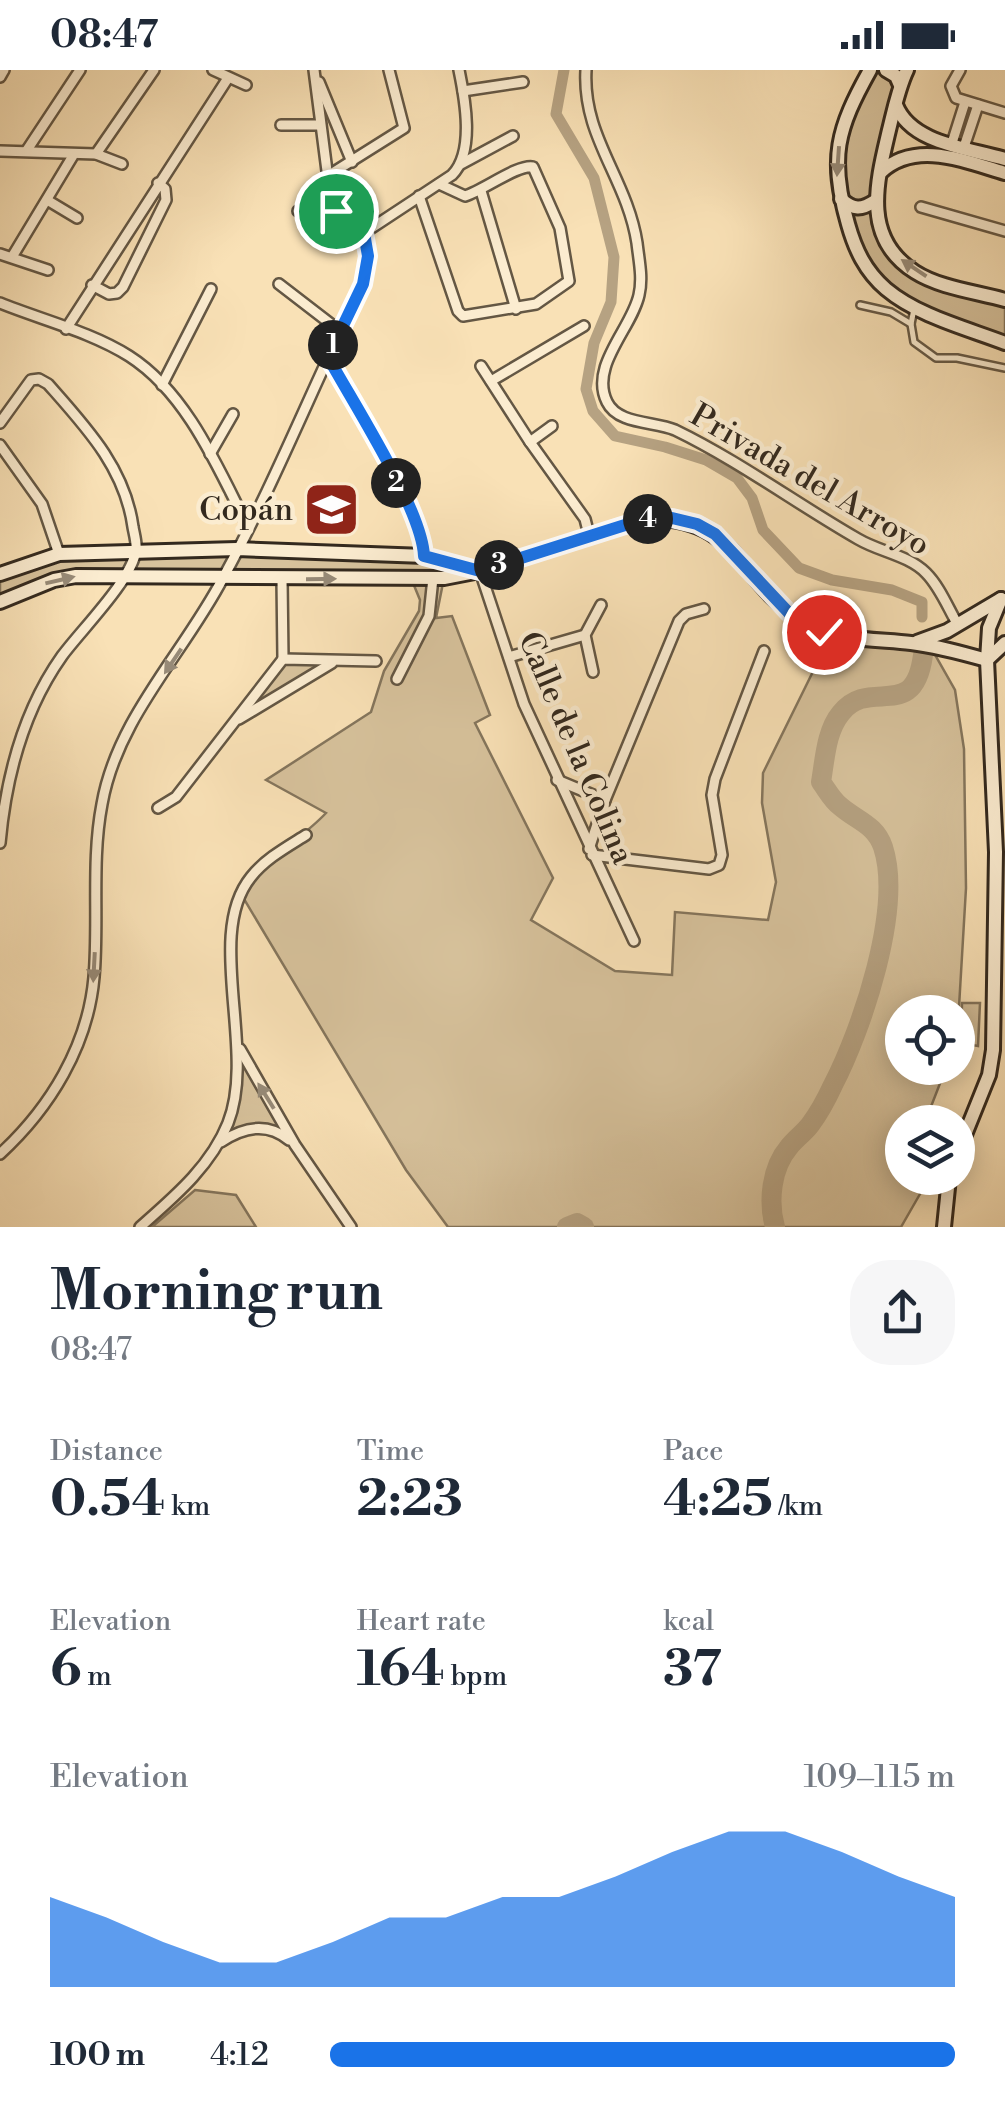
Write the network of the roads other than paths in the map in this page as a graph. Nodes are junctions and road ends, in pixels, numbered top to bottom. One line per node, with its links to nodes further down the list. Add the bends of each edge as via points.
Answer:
1 (4, 70): 13 (street)
2 (80, 70): 27 (street)
3 (154, 70): 30 (street)
4 (212, 70): 14 (street)
5 (314, 70): 24 (street); 32 (street)
6 (389, 70): 32 (street, via 404,128)
7 (459, 70): 18 (street)
8 (586, 70): 94 (street, Privada del Arroyo, via 592,128 629,202 642,280 606,369 607,403 618,414 673,429 861,541 913,563 931,579)
9 (870, 70): 42 (main road, one-way to 42, via 842,132 836,172)
10 (886, 70): 16 (main road)
11 (906, 70): 16 (main road)
12 (960, 70): 19 (street, via 951,86)
13 (0, 77)
14 (228, 78): 17 (street); 38 (street)
15 (523, 82): 18 (street)
16 (900, 84): 20 (main road)
17 (246, 85)
18 (463, 92): 34 (street)
19 (965, 102): 21 (street); 26 (street)
20 (896, 103): 26 (main road, via 916,133); 36 (main road)
21 (978, 105): 22 (street); 26 (street)
22 (1005, 113)
23 (280, 125): 24 (street)
24 (320, 125): 37 (street)
25 (512, 136): 34 (street)
26 (958, 145): 31 (main road)
27 (27, 150): 28 (street); 29 (street)
28 (0, 151)
29 (74, 154): 30 (street); 43 (street)
30 (96, 154): 33 (street)
31 (1005, 159)
32 (352, 162): 37 (street)
33 (122, 164)
34 (462, 164): 39 (street)
35 (1005, 172): 36 (main road, via 956,158 904,155)
36 (879, 173): 44 (main road)
37 (326, 177): 47 (street)
38 (158, 183): 55 (street); 55 (street, via 166,200 123,286 109,294)
39 (439, 184): 40 (street, via 464,196); 41 (street)
40 (482, 191): 61 (street); 61 (street, via 524,166 533,168 560,228 569,281)
41 (419, 196): 50 (street); 61 (street, via 458,311 470,317)
42 (841, 199): 44 (main road, via 858,209); 60 (main road, via 859,258 887,290)
43 (47, 200): 48 (street); 52 (street)
44 (875, 201): 57 (main road, one-way to 44, via 918,274 890,248)
45 (922, 207): 49 (street)
46 (298, 211): 47 (street)
47 (336, 211): 50 (street)
48 (78, 218)
49 (1005, 231)
50 (364, 233): 65 (street, via 368,268)
51 (0, 254): 52 (street)
52 (12, 256): 53 (street)
53 (48, 270)
54 (279, 284): 65 (street)
55 (92, 286): 64 (street)
56 (211, 289): 71 (street)
57 (1005, 300)
58 (0, 303): 64 (street)
59 (860, 305): 62 (lane)
60 (914, 306): 62 (lane); 66 (main road)
61 (516, 309)
62 (911, 324): 69 (lane, via 914,342 936,358)
63 (584, 326): 70 (street)
64 (66, 329): 71 (street, via 128,355)
65 (340, 331): 67 (street)
66 (1005, 343)
67 (328, 357): 78 (street); 83 (street, via 402,492)
68 (481, 366): 70 (street)
69 (1005, 368)
70 (491, 381): 75 (street)
71 (162, 386): 77 (street)
72 (233, 414): 77 (street)
73 (0, 423): 81 (street, via 31,380 48,384 111,464 131,514)
74 (552, 426): 75 (street)
75 (530, 442): 79 (street)
76 (0, 445): 82 (street, via 42,504)
77 (213, 450): 78 (street)
78 (248, 527): 80 (street)
79 (589, 535): 84 (main road); 96 (main road, via 644,519 697,524 807,624 830,635)
80 (237, 549): 81 (main road); 83 (main road); 87 (street)
81 (136, 550): 82 (main road); 86 (street)
82 (59, 554): 85 (main road)
83 (424, 556): 84 (main road)
84 (480, 571): 88 (main road); 99 (street, Calle de la Colina)
85 (0, 574)
86 (125, 575): 87 (main road); 91 (main road, one-way to 86, via 54,580); 111 (street, via 61,658 26,724)
87 (224, 578): 89 (main road); 120 (street, one-way to 120, via 136,714 109,773 99,827 90,1006 48,1101)
88 (432, 578): 89 (main road, one-way to 88); 105 (street, via 429,616)
89 (282, 579): 100 (street)
90 (1003, 598): 94 (main road); 101 (main road, via 989,628)
91 (0, 602)
92 (601, 605): 95 (street)
93 (704, 609): 108 (street, via 679,621)
94 (951, 628): 96 (main road)
95 (585, 635): 99 (street); 104 (street)
96 (918, 643): 101 (main road)
97 (1005, 644): 101 (main road)
98 (764, 652): 113 (street, via 715,779 719,865)
99 (508, 657): 107 (street, Calle de la Colina)
100 (282, 659): 103 (street); 106 (street)
101 (987, 660): 112 (main road)
102 (376, 661): 103 (street)
103 (335, 662): 106 (street)
104 (593, 672)
105 (397, 679)
106 (230, 725): 109 (street, via 176,797)
107 (557, 780): 108 (street); 113 (street, Calle de la Colina)
108 (605, 800): 113 (street)
109 (158, 808)
110 (306, 835): 116 (street, via 250,877 236,908 231,948)
111 (0, 844)
112 (1000, 851): 114 (main road)
113 (590, 852): 115 (street, Calle de la Colina)
114 (1000, 866): 117 (main road, via 992,1062)
115 (634, 942)
116 (239, 1046): 118 (street, one-way to 116); 119 (street, via 232,1110)
117 (975, 1107)
118 (295, 1145): 119 (street, via 280,1133 256,1128); 123 (street)
119 (217, 1146): 122 (street)
120 (0, 1154)
121 (947, 1195): 124 (main road)
122 (140, 1227)
123 (351, 1227)
124 (944, 1227)

